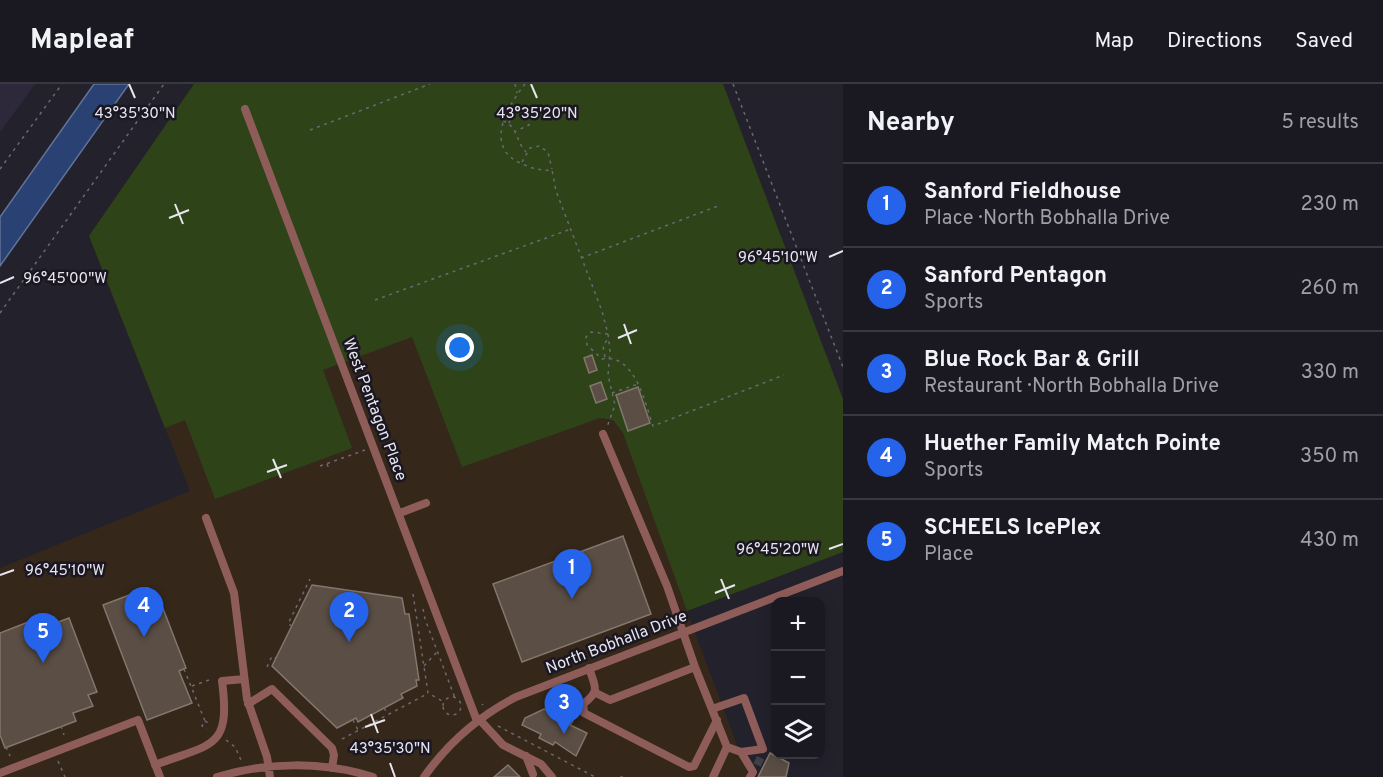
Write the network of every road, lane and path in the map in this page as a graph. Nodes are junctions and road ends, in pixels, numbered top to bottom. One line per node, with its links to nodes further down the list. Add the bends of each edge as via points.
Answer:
1 (62, 84): 17 (path)
2 (164, 84): 23 (path)
3 (430, 84): 13 (path)
4 (515, 84): 7 (path)
5 (525, 84): 7 (path)
6 (733, 84): 28 (path)
7 (517, 94): 9 (path)
8 (246, 109): 38 (street, West Pentagon Place)
9 (507, 111): 10 (path); 11 (path)
10 (512, 113): 12 (path); 14 (path, via 521,107 531,116 529,125)
11 (503, 121): 12 (path); 16 (path, via 501,146 509,157)
12 (509, 123): 14 (path)
13 (310, 130)
14 (516, 131): 15 (path)
15 (526, 153): 16 (path); 18 (path, via 534,146 545,148)
16 (521, 163): 18 (path, via 537,170)
17 (0, 169)
18 (552, 170): 20 (path)
19 (718, 206): 21 (path)
20 (571, 228): 21 (path); 22 (path)
21 (580, 258): 24 (path)
22 (375, 300)
23 (0, 313)
24 (608, 334): 25 (path); 27 (path, via 595,331 586,337 589,348)
25 (608, 340): 26 (path); 27 (path, via 603,346)
26 (609, 357): 27 (path); 30 (path, via 628,369); 31 (path)
27 (605, 358)
28 (843, 367)
29 (784, 375): 30 (path, via 653,426)
30 (639, 384): 31 (path)
31 (611, 394): 32 (path, via 615,405)
32 (603, 434): 45 (street)
33 (366, 449): 34 (path)
34 (327, 464): 35 (path); 36 (path)
35 (320, 466)
36 (330, 471)
37 (426, 503): 38 (street)
38 (400, 513): 67 (street, West Pentagon Place)
39 (206, 518): 53 (street, via 234,593)
40 (843, 570): 45 (street, North Bobhalla Drive)
41 (310, 579): 44 (path, via 288,624)
42 (412, 594): 48 (path)
43 (423, 609): 46 (path)
44 (292, 626)
45 (683, 632): 50 (street); 51 (street, North Bobhalla Drive)
46 (438, 651): 48 (path); 58 (path)
47 (276, 658): 49 (path, via 272,656)
48 (424, 666): 56 (path)
49 (267, 667)
50 (695, 667): 57 (street, via 610,700); 62 (street)
51 (589, 668): 57 (street); 67 (street, North Bobhalla Drive, via 516,697)
52 (184, 669): 55 (path)
53 (244, 679): 60 (street); 75 (street, via 222,681 226,715)
54 (209, 680): 55 (path)
55 (191, 687): 69 (path)
56 (428, 693): 59 (path); 64 (path)
57 (596, 693): 68 (street, via 583,704 585,713 689,767 694,766)
58 (455, 698): 59 (path); 63 (path, via 461,705)
59 (444, 702): 63 (path, via 447,713)
60 (248, 704): 85 (street); 86 (street, via 272,689 332,748)
61 (384, 708): 64 (path)
62 (712, 709): 68 (street); 83 (street, via 744,698)
63 (458, 713): 65 (path)
64 (388, 714): 73 (path)
65 (461, 718)
66 (353, 720): 73 (path)
67 (478, 720): 81 (street, via 502,745); 93 (street, North Bobhalla Drive)
68 (717, 720): 78 (street)
69 (205, 721): 72 (path); 72 (path, via 202,726)
70 (493, 723): 95 (path)
71 (61, 726): 74 (path)
72 (209, 727): 75 (path)
73 (358, 730): 76 (path)
74 (64, 735)
75 (219, 735): 82 (path, via 235,747); 84 (street, via 206,745)
76 (342, 739)
77 (6, 747): 80 (path)
78 (727, 747): 79 (street); 98 (street)
79 (741, 752): 83 (street); 83 (street)
80 (10, 756)
81 (526, 756): 88 (street); 94 (street, via 541,764)
82 (241, 760)
83 (757, 764)
84 (155, 765): 87 (street, via 138,720); 89 (street)
85 (269, 766): 86 (street); 90 (street); 91 (street)
86 (332, 768): 92 (street)
87 (0, 773)
88 (533, 774)
89 (160, 777)
90 (217, 777)
91 (270, 777)
92 (373, 777)
93 (424, 777)
94 (552, 777)
95 (595, 777)
96 (620, 777): 97 (path)
97 (626, 777)
98 (713, 777)

